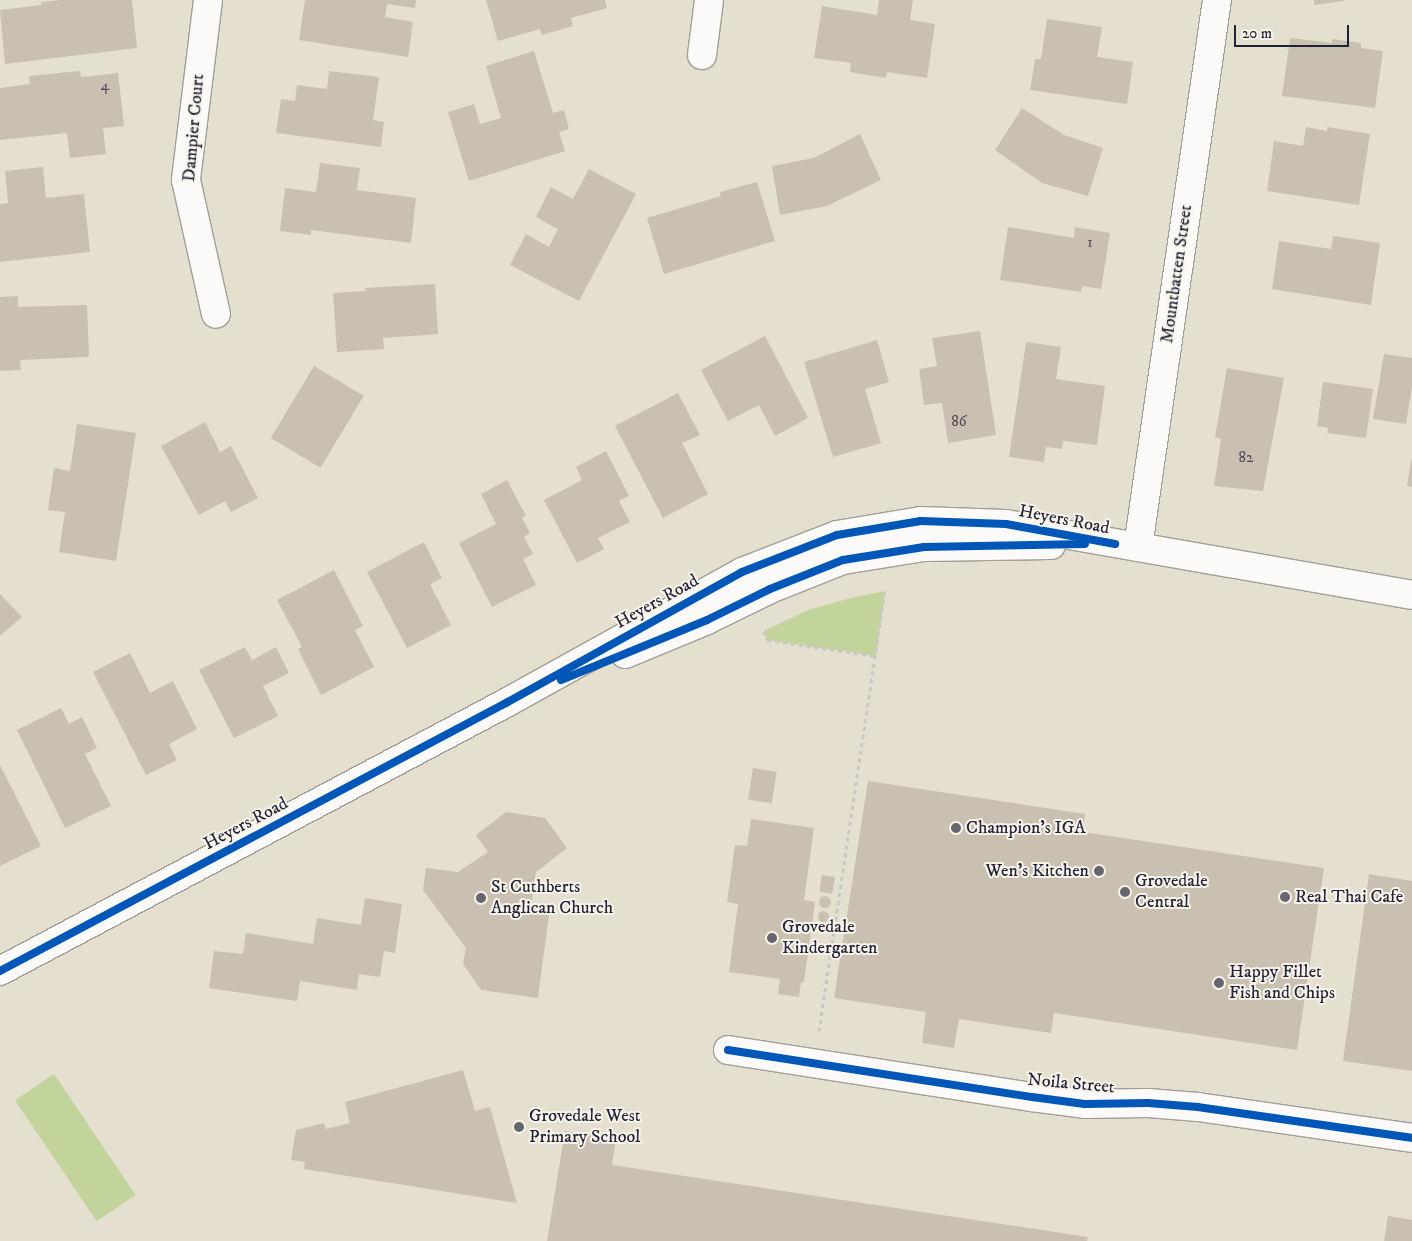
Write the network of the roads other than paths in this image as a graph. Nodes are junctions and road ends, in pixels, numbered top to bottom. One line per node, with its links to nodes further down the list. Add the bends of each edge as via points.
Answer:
1 (208, 0): 5 (street, Dampier Court, via 186,180)
2 (709, 0): 4 (street)
3 (1217, 0): 6 (street, Mountbatten Street)
4 (702, 56)
5 (216, 314)
6 (1126, 546): 7 (street, Heyers Road); 8 (street, Heyers Road, via 924,547 842,560 506,703)
7 (1412, 594)
8 (0, 971)
9 (728, 1050): 10 (street, Noila Street, via 1085,1104 1148,1103 1198,1107)
10 (1412, 1138)

